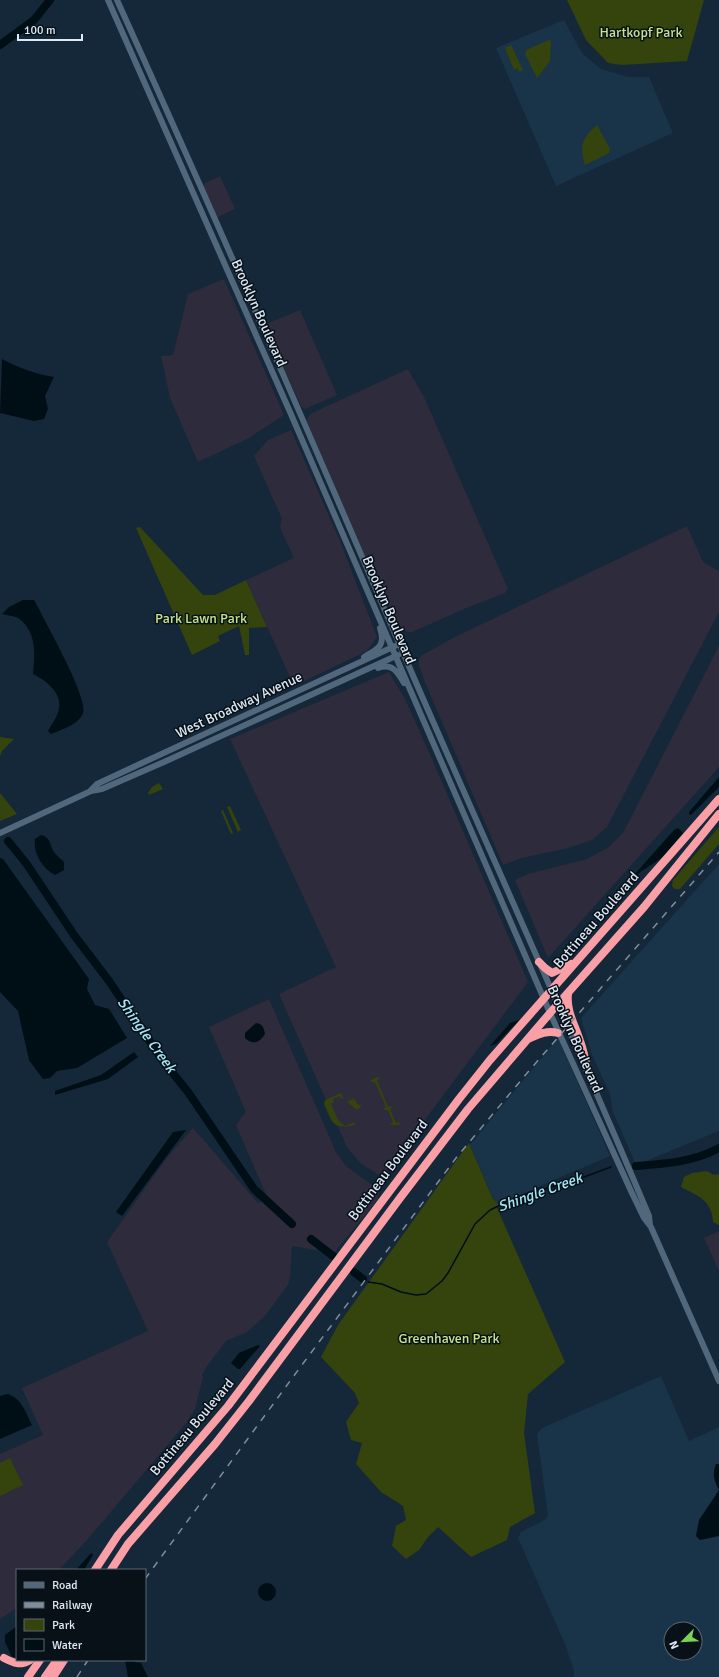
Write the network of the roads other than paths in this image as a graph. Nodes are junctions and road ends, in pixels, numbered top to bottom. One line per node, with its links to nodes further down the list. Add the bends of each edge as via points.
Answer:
1 (108, 0): 3 (main road, Brooklyn Boulevard)
2 (118, 0): 4 (main road, Brooklyn Boulevard, via 298,409)
3 (368, 590): 4 (main road, Brooklyn Boulevard); 6 (main road, via 382,635 382,643 376,650)
4 (396, 646): 5 (main road, Brooklyn Boulevard); 6 (main road, West Broadway Avenue)
5 (400, 654): 7 (main road, West Broadway Avenue); 8 (main road, Brooklyn Boulevard); 9 (main road, Brooklyn Boulevard)
6 (337, 674): 11 (main road, West Broadway Avenue, via 97,784)
7 (353, 676): 8 (main road, via 382,666 391,667); 11 (main road, West Broadway Avenue, via 164,762 102,789)
8 (415, 700): 10 (main road, Brooklyn Boulevard)
9 (448, 753): 10 (main road); 16 (main road, Brooklyn Boulevard)
10 (440, 757): 20 (main road, Brooklyn Boulevard)
11 (91, 791): 14 (main road, West Broadway Avenue)
12 (719, 799): 15 (highway, Bottineau Boulevard)
13 (719, 814): 18 (highway, Bottineau Boulevard, via 644,907)
14 (0, 833)
15 (577, 960): 16 (highway, via 552,973); 17 (highway, Bottineau Boulevard)
16 (539, 962): 17 (main road, Brooklyn Boulevard)
17 (552, 990): 19 (main road, Brooklyn Boulevard); 20 (highway, Bottineau Boulevard)
18 (568, 994): 19 (highway, Bottineau Boulevard); 23 (highway, via 568,1012)
19 (557, 1002): 20 (highway, Bottineau Boulevard); 23 (main road, Brooklyn Boulevard)
20 (547, 1006): 21 (main road, Brooklyn Boulevard); 22 (highway, Bottineau Boulevard); 26 (highway, Bottineau Boulevard, via 490,1060 228,1406 118,1535)
21 (558, 1033): 22 (highway, via 554,1031); 24 (main road, Brooklyn Boulevard, via 634,1198)
22 (529, 1038): 27 (highway, Bottineau Boulevard, via 452,1129 249,1401 128,1544)
23 (588, 1072): 24 (main road, Brooklyn Boulevard, via 649,1216)
24 (651, 1227): 25 (main road, Brooklyn Boulevard)
25 (719, 1381)
26 (95, 1569)
27 (112, 1569)
28 (4, 1658): 29 (highway, via 18,1664)
29 (28, 1661)
30 (39, 1661): 33 (highway)
31 (56, 1661): 34 (highway)
32 (63, 1661): 35 (highway)
33 (28, 1677)
34 (45, 1677)
35 (53, 1677)

